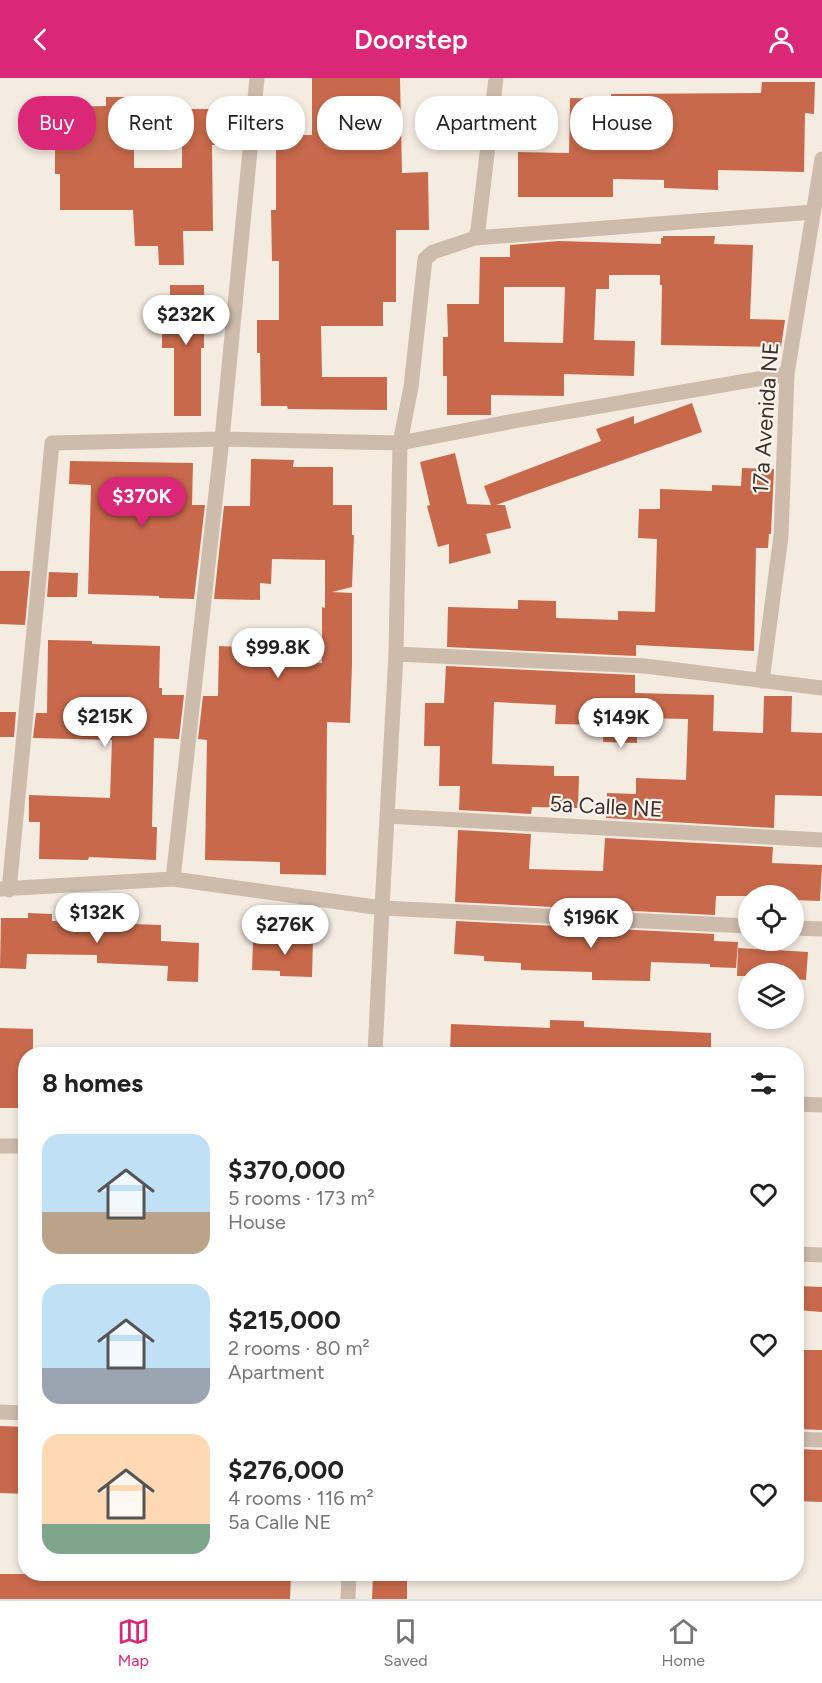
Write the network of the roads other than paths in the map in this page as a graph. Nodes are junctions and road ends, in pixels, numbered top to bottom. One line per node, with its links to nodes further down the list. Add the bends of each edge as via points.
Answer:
1 (257, 78): 7 (street)
2 (496, 78): 5 (street)
3 (822, 159): 4 (street, 17a Avenida NE)
4 (813, 212): 5 (street); 6 (street, 17a Avenida NE)
5 (476, 238): 8 (street, via 433,252 425,259 411,387)
6 (787, 374): 8 (street); 10 (street, 17a Avenida NE, via 781,536)
7 (222, 439): 8 (street); 14 (street); 15 (street, via 52,443)
8 (400, 443): 9 (street)
9 (396, 654): 10 (street, via 645,666); 12 (street)
10 (762, 681): 11 (street)
11 (822, 688)
12 (387, 816): 13 (street, 5a Calle NE); 16 (street)
13 (822, 840)
14 (173, 879): 15 (street); 16 (street)
15 (4, 890)
16 (382, 908): 17 (street); 20 (street)
17 (738, 926)
18 (804, 928): 19 (street)
19 (822, 929)
20 (375, 1047)
21 (804, 1104): 22 (street)
22 (822, 1105)
23 (0, 1146): 24 (street)
24 (18, 1146)
25 (804, 1254): 26 (street)
26 (822, 1255)
27 (0, 1412): 28 (street)
28 (18, 1413)
29 (804, 1439): 30 (street)
30 (822, 1440)
31 (349, 1581): 32 (street)
32 (348, 1599)

